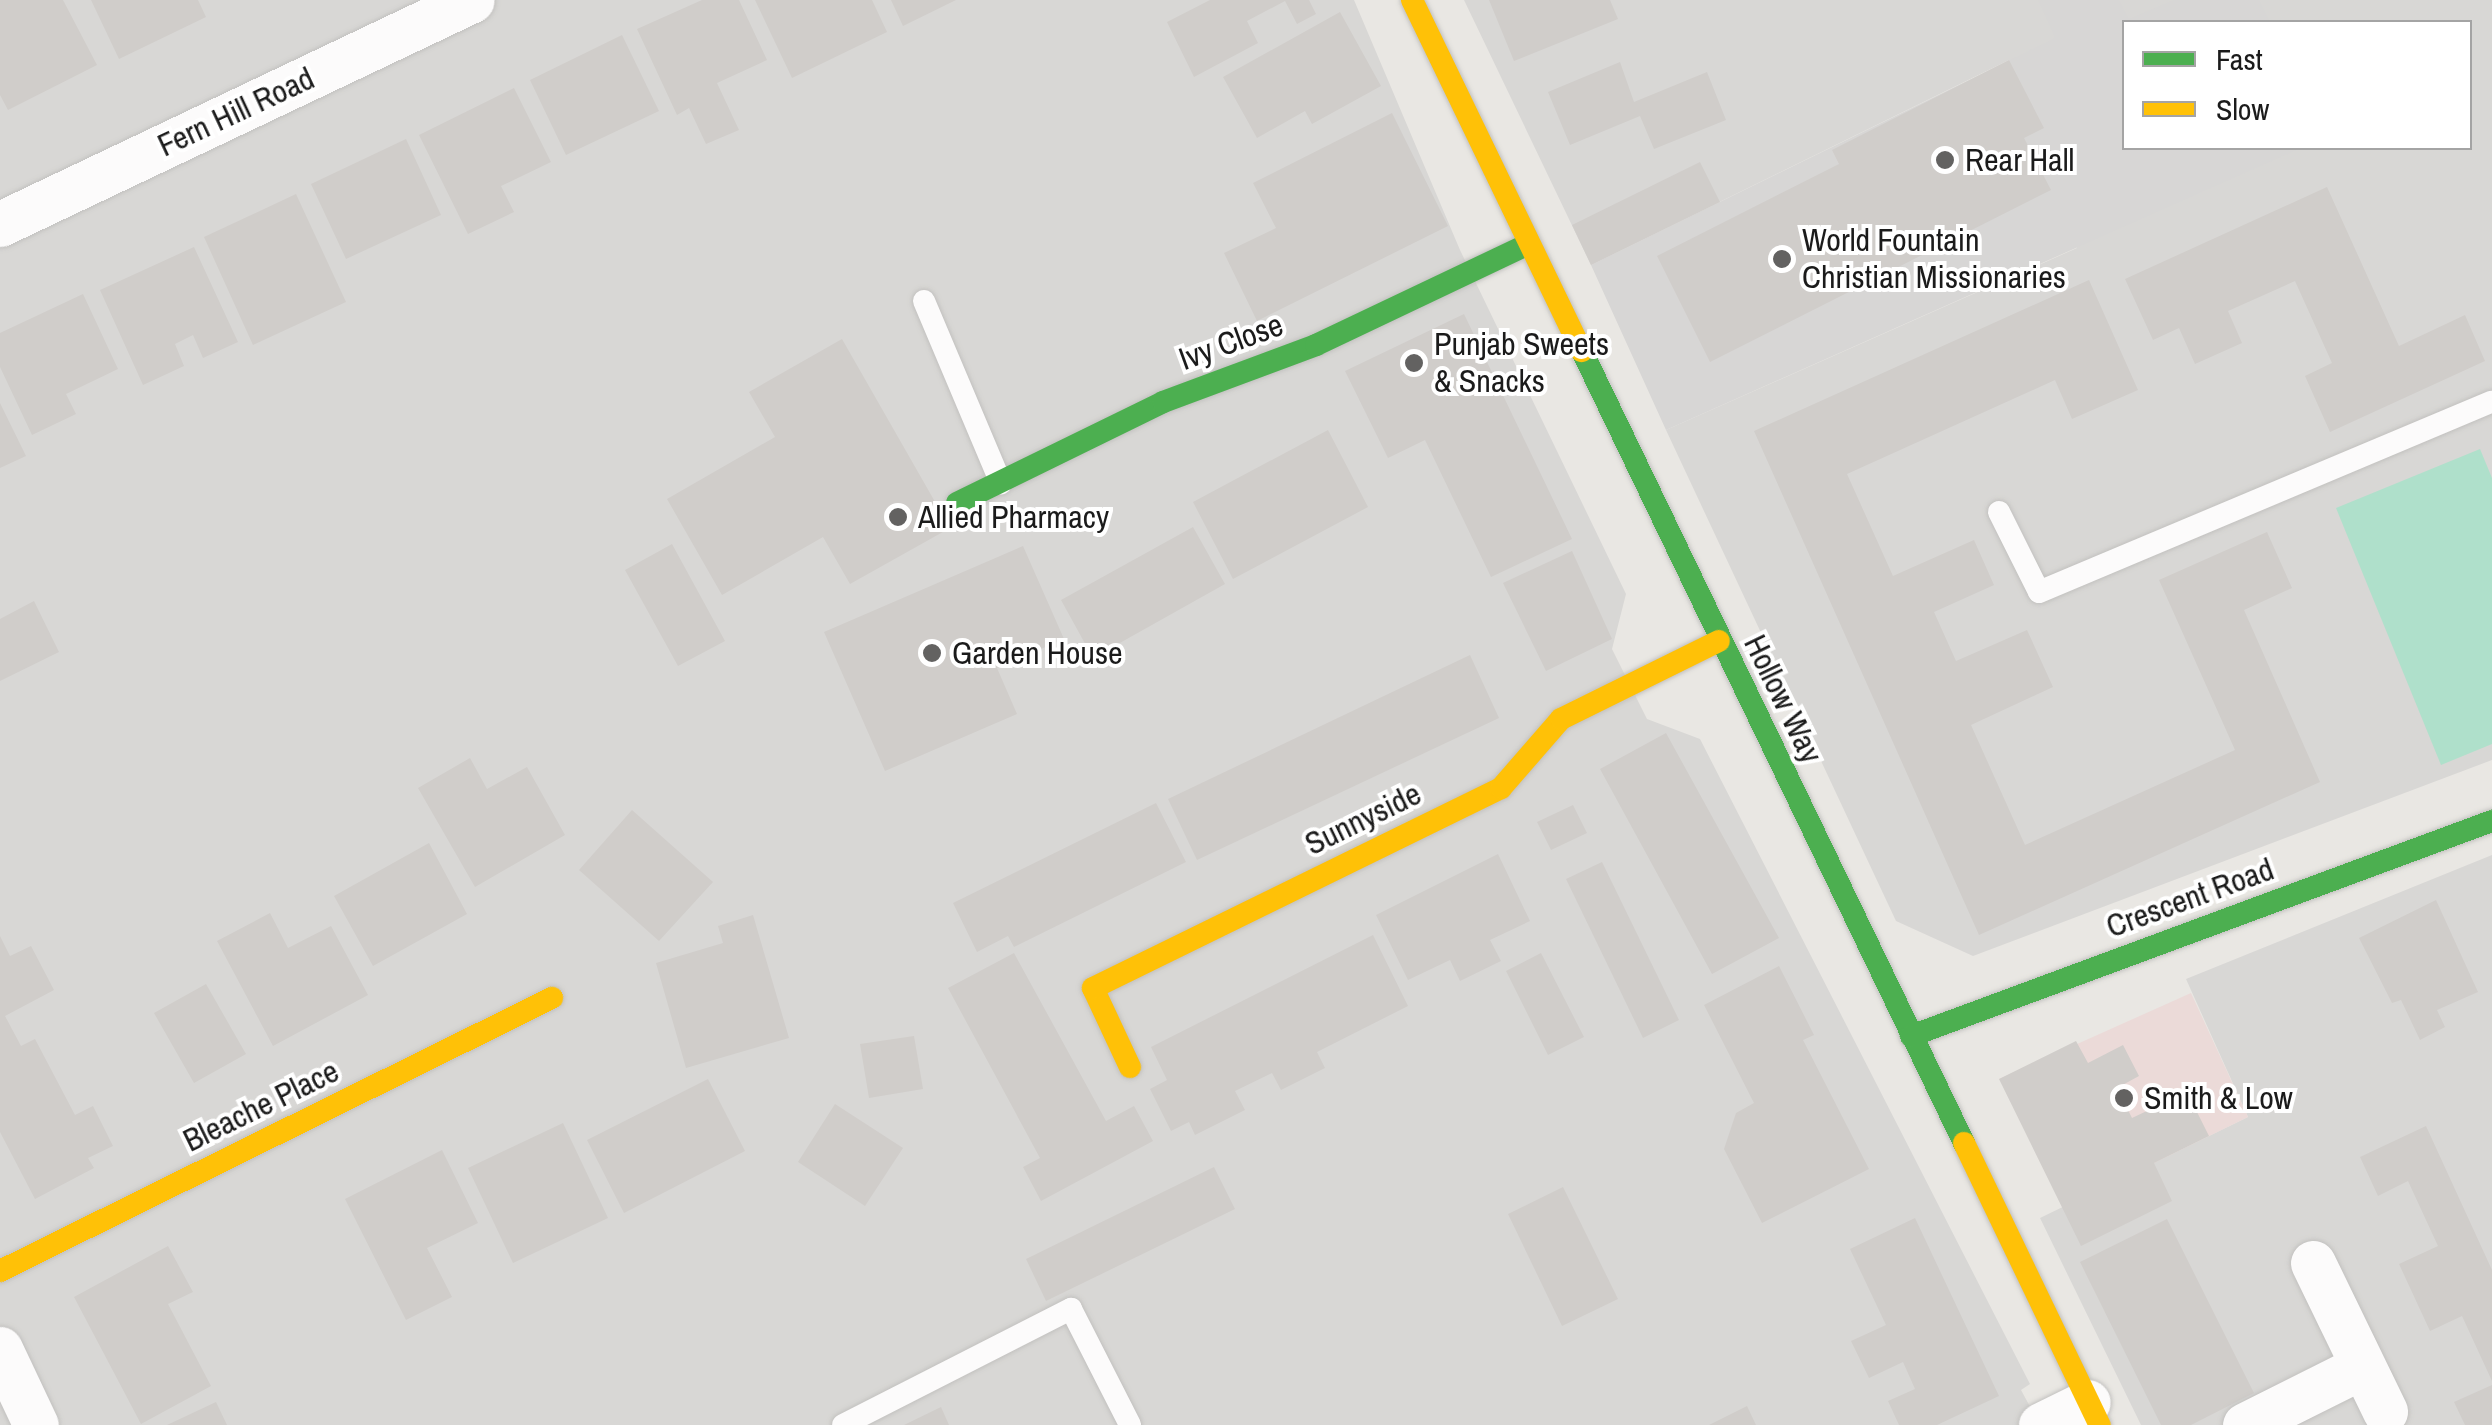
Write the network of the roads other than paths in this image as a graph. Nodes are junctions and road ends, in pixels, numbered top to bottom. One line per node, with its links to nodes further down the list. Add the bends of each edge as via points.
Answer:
1 (472, 0): 3 (street, Fern Hill Road)
2 (1412, 0): 4 (street, Hollow Way)
3 (0, 224)
4 (1528, 245): 7 (street, Ivy Close, via 1316,345 1163,402); 10 (street, Hollow Way)
5 (924, 301): 7 (lane)
6 (2492, 402): 9 (lane, via 2039,592)
7 (1001, 483): 8 (street, Ivy Close)
8 (958, 503)
9 (1999, 512)
10 (1719, 641): 13 (street, Hollow Way); 14 (street, Sunnyside, via 1561,719 1501,788 1092,988)
11 (2492, 822): 13 (street, Crescent Road)
12 (552, 998): 16 (street, Bleache Place)
13 (1911, 1036): 20 (street, Hollow Way)
14 (1130, 1068)
15 (2313, 1262): 18 (street)
16 (0, 1272)
17 (0, 1350): 21 (street)
18 (2362, 1367): 19 (street); 25 (street)
19 (2385, 1412)
20 (2094, 1414): 24 (street)
21 (36, 1425)
22 (843, 1425): 23 (lane, via 1071,1308)
23 (1130, 1425)
24 (2042, 1425)
25 (2245, 1425)

